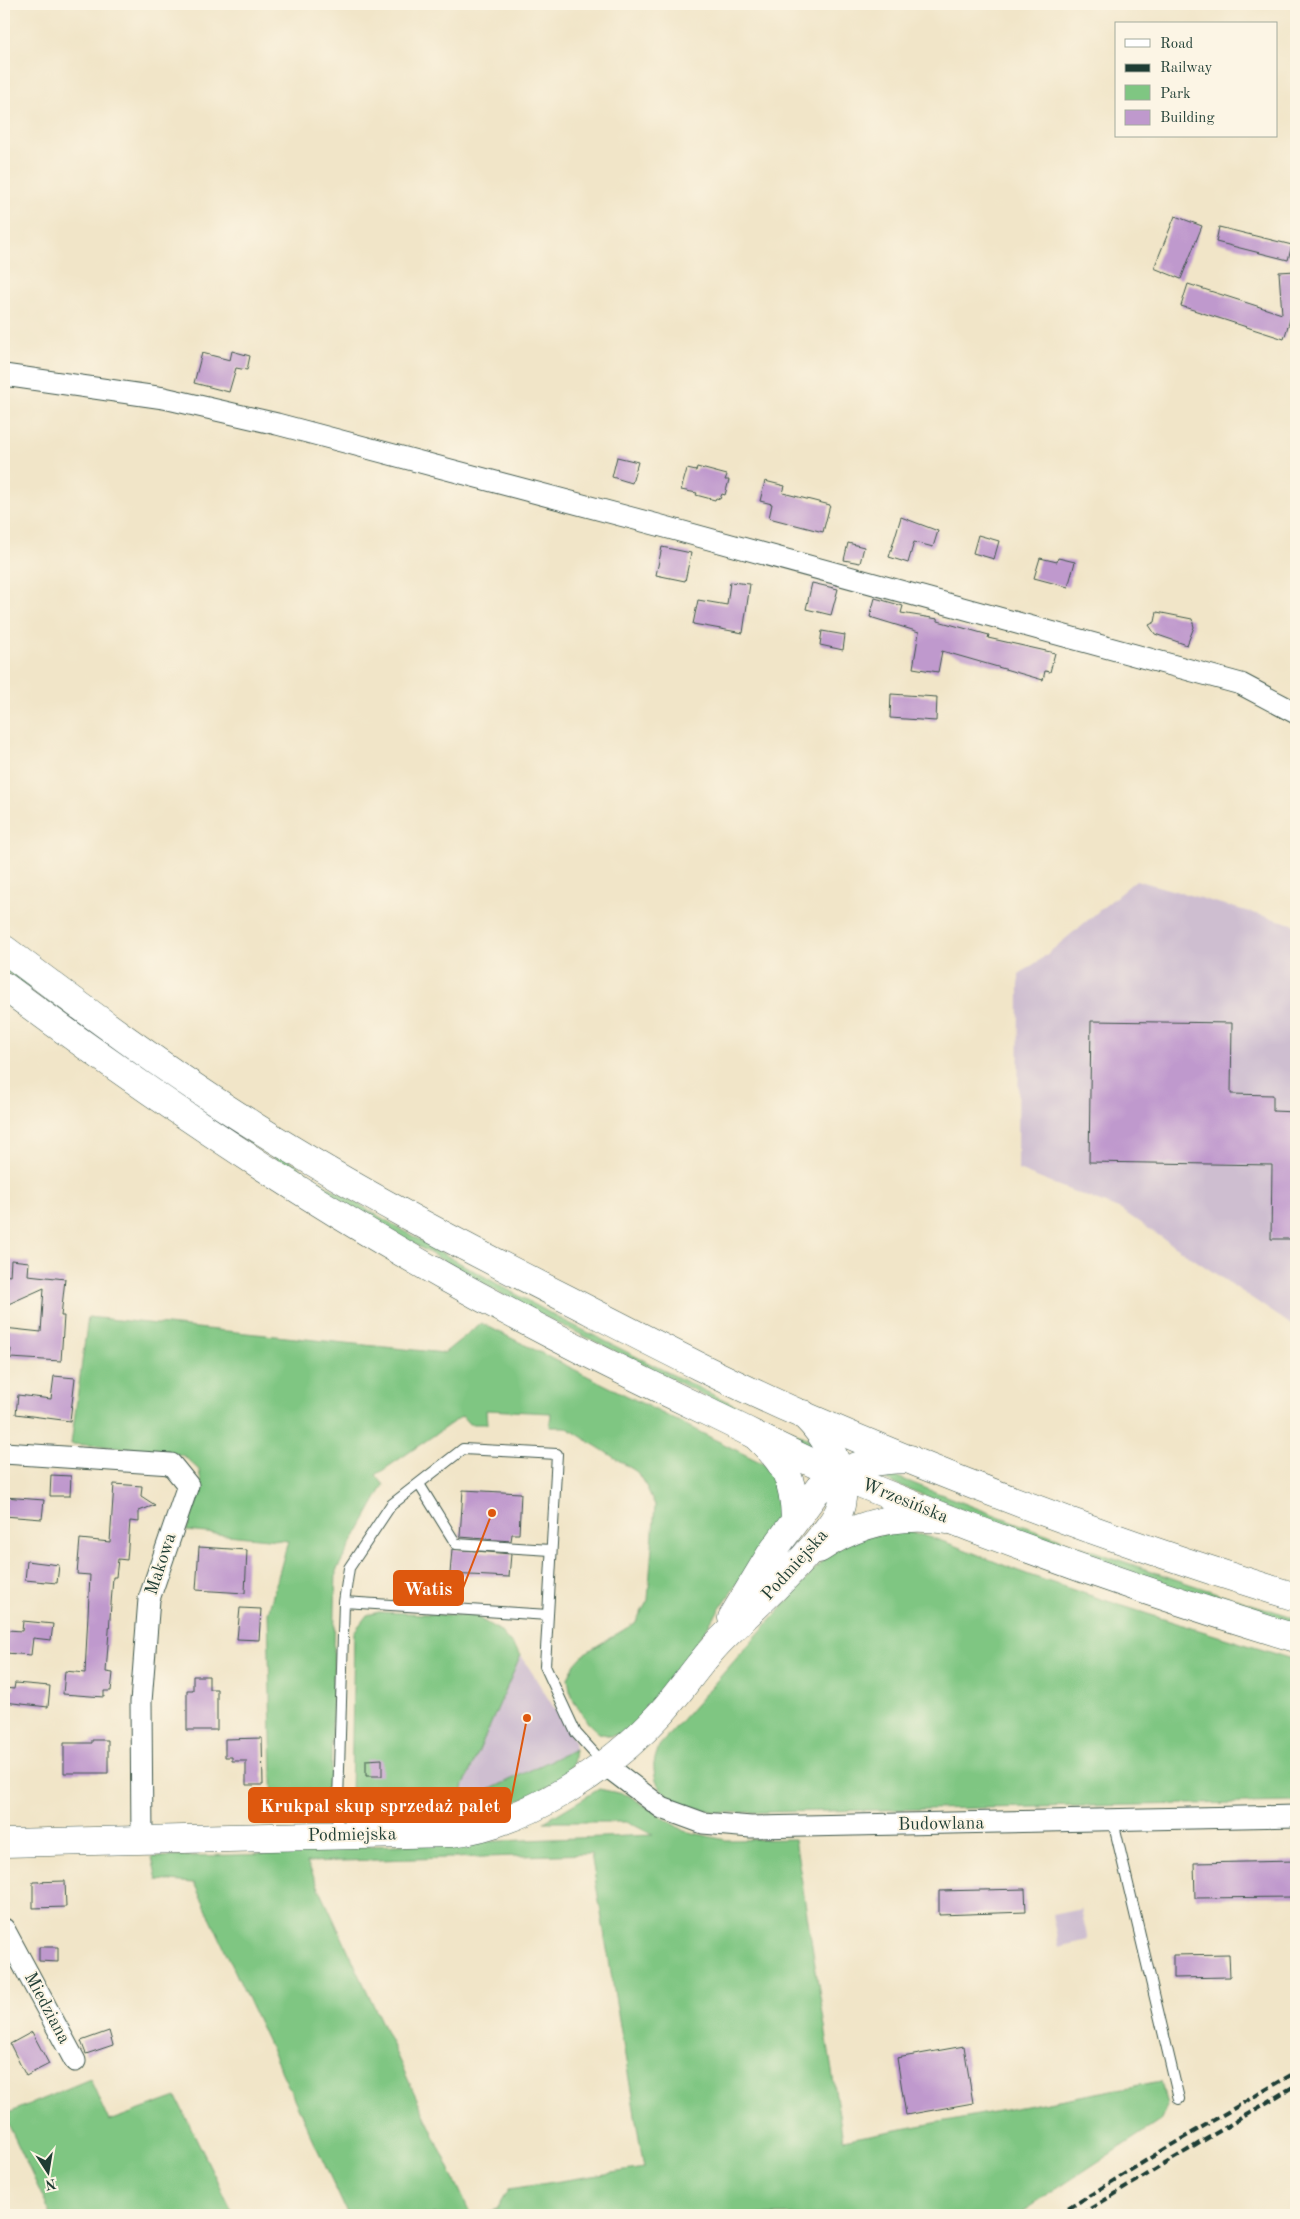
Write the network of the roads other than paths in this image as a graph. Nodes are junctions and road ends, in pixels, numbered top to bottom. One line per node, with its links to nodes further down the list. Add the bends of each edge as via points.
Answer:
1 (4, 375): 2 (street, via 164,398 277,424 1241,684)
2 (1296, 713)
3 (4, 949): 5 (main road, via 174,1073 329,1172 426,1227 654,1343)
4 (4, 986): 6 (main road, Wrzesińska, via 127,1076 267,1170 441,1275 531,1324)
5 (803, 1414): 8 (main road); 9 (main road, Podmiejska, via 827,1442)
6 (752, 1433): 9 (main road, Wrzesińska); 11 (main road, via 771,1450 789,1475)
7 (4, 1452): 24 (street, Makowa, via 171,1464 188,1485 149,1599 141,1702)
8 (910, 1459): 9 (main road, Podmiejska, via 875,1460); 15 (main road, via 1123,1542)
9 (839, 1474): 11 (main road, Podmiejska, via 819,1488); 12 (main road, Wrzesińska); 14 (main road, Podmiejska, via 842,1496 837,1515)
10 (420, 1484): 13 (lane, via 456,1544); 13 (lane, via 463,1449 557,1454); 16 (lane, via 391,1505 349,1568)
11 (795, 1519): 19 (main road, Podmiejska, via 743,1598)
12 (958, 1522): 14 (main road, via 918,1518 882,1521 839,1535); 18 (main road, Wrzesińska, via 1129,1586)
13 (551, 1550): 17 (lane)
14 (804, 1560): 19 (main road, Podmiejska)
15 (1296, 1597)
16 (344, 1602): 17 (lane); 23 (lane)
17 (548, 1615): 20 (lane, via 545,1666 576,1733)
18 (1296, 1638)
19 (719, 1642): 20 (main road, Podmiejska, via 660,1713)
20 (604, 1764): 22 (street, Budowlana, via 662,1808 702,1823 751,1827); 23 (main road, Podmiejska, via 528,1810 488,1826 451,1833)
21 (1296, 1816): 22 (street, Budowlana)
22 (1113, 1821): 28 (lane)
23 (336, 1836): 24 (main road, Podmiejska)
24 (142, 1840): 25 (main road, Podmiejska)
25 (4, 1843)
26 (4, 1929): 27 (street, Miedziana)
27 (75, 2062)
28 (1179, 2099)

